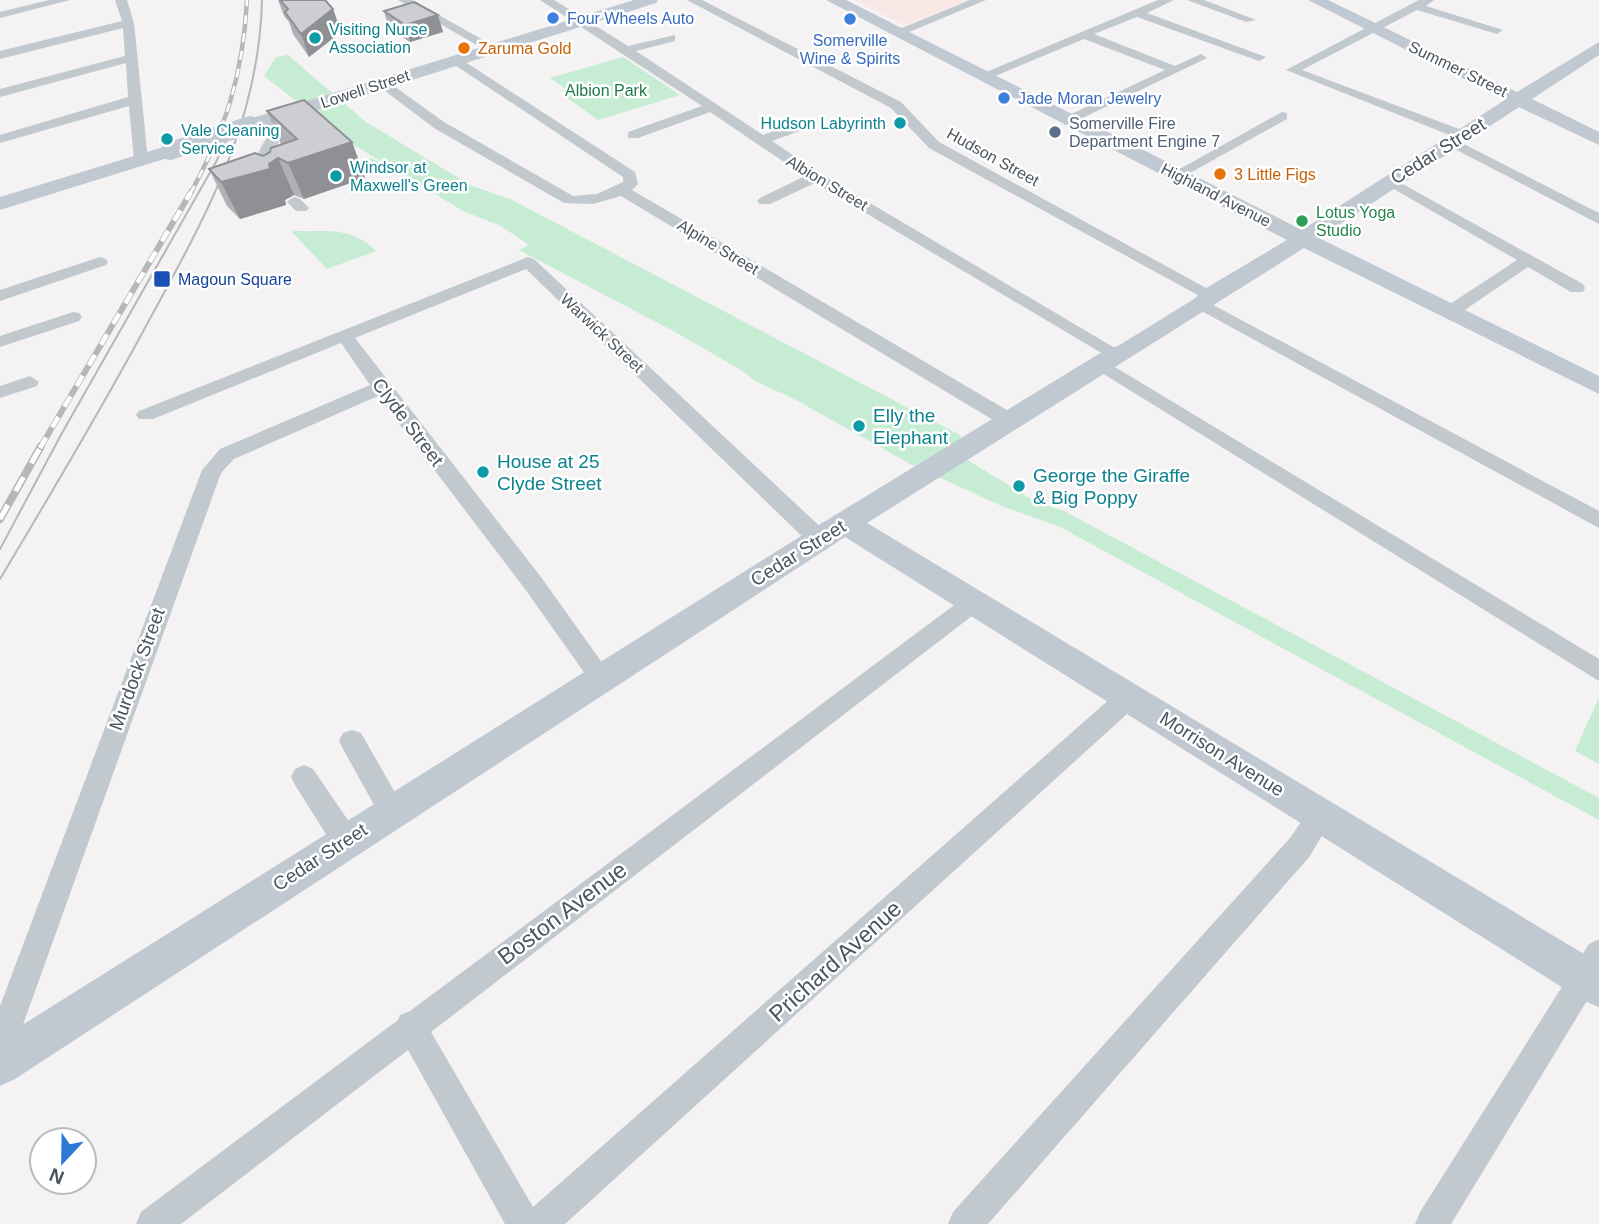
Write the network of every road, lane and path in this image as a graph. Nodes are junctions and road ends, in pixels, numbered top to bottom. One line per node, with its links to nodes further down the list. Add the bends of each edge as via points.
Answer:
1 (64, 0): 15 (street)
2 (121, 0): 18 (street)
3 (404, 0): 25 (street)
4 (546, 0): 17 (street, Albion Street)
5 (650, 0): 17 (street, Lowell Street)
6 (693, 0): 62 (street, Hudson Street, via 896,105 934,145)
7 (834, 0): 21 (street, Highland Avenue)
8 (980, 0): 21 (street)
9 (1193, 0): 16 (street)
10 (1316, 0): 19 (street, Summer Street)
11 (1428, 0): 13 (street)
12 (1161, 1): 14 (street)
13 (1415, 6): 19 (street); 20 (street)
14 (1137, 13): 22 (street); 28 (street)
15 (0, 15)
16 (1250, 20)
17 (583, 21): 25 (street, Lowell Street); 26 (street, Albion Street)
18 (128, 23): 27 (street); 29 (street)
19 (1373, 28): 36 (street, Summer Street); 45 (street, via 1292,70)
20 (1497, 30)
21 (898, 32): 33 (street, Highland Avenue)
22 (1085, 34): 32 (street); 33 (street)
23 (671, 37): 26 (street)
24 (1599, 47): 36 (street, Cedar Street)
25 (495, 50): 31 (street, Lowell Street)
26 (626, 50): 38 (street, Albion Street)
27 (0, 55)
28 (1260, 57)
29 (131, 58): 35 (street); 37 (street)
30 (1200, 58): 32 (street)
31 (456, 60): 34 (street, Lowell Street); 53 (street, via 630,175 631,184)
32 (1175, 70): 41 (street)
33 (983, 76): 41 (street, Highland Avenue)
34 (382, 84): 40 (street, Lowell Street); 53 (street, via 439,125 569,201 582,202)
35 (0, 93)
36 (1518, 99): 45 (street, Cedar Street); 46 (street, Summer Street)
37 (134, 100): 44 (street); 48 (street)
38 (710, 108): 43 (street); 47 (street, Albion Street)
39 (1282, 116): 49 (street)
40 (269, 120): 48 (street, Lowell Street, bridge); 52 (street, via 279,133 266,146 261,162)
41 (1070, 120): 49 (street, Highland Avenue)
42 (811, 122): 47 (street)
43 (633, 135)
44 (0, 139)
45 (1457, 139): 51 (street, Cedar Street); 56 (street)
46 (1599, 139)
47 (760, 141): 50 (street, Albion Street)
48 (141, 160): 55 (street, Lowell Street)
49 (1176, 175): 57 (street, Highland Avenue)
50 (816, 177): 54 (street); 67 (street, Albion Street)
51 (1390, 180): 57 (street, Cedar Street); 58 (street)
52 (278, 186)
53 (622, 190): 73 (street, Alpine Street)
54 (765, 201)
55 (0, 204)
56 (1599, 219)
57 (1303, 239): 62 (street, Cedar Street); 63 (street, Highland Avenue)
58 (1528, 260): 60 (street); 63 (street)
59 (100, 262): 61 (street, via 47,272)
60 (1577, 288)
61 (0, 296)
62 (1206, 300): 67 (street, Cedar Street); 74 (street)
63 (1450, 312): 69 (street, Highland Avenue)
64 (73, 317): 66 (street)
65 (344, 335): 70 (street, Clyde Street); 72 (street); 75 (street, Warwick Street, via 528,262)
66 (0, 342)
67 (1108, 359): 73 (street, Cedar Street); 77 (street, Albion Street)
68 (30, 382): 71 (street)
69 (1599, 386)
70 (381, 387): 78 (street, Clyde Street); 87 (street, Murdock Street, via 227,454 212,470)
71 (0, 392)
72 (146, 415)
73 (1010, 421): 75 (street, Cedar Street)
74 (1599, 520)
75 (832, 531): 76 (street, Morrison Avenue); 78 (street, Cedar Street)
76 (973, 603): 79 (street, Morrison Avenue); 86 (street, Boston Avenue)
77 (1599, 671)
78 (601, 678): 82 (street, Cedar Street)
79 (1129, 696): 83 (street, Morrison Avenue); 91 (street, Prichard Avenue)
80 (352, 741): 82 (street)
81 (304, 777): 84 (street)
82 (392, 812): 84 (street, Cedar Street)
83 (1321, 815): 85 (street, Morrison Avenue); 92 (street, via 1300,847)
84 (346, 841): 88 (street, Cedar Street)
85 (1594, 972): 93 (street)
86 (411, 1027): 89 (street, Boston Avenue); 90 (street)
87 (0, 1047)
88 (0, 1064)
89 (153, 1224)
90 (524, 1224)
91 (540, 1224)
92 (965, 1224)
93 (1432, 1224)

